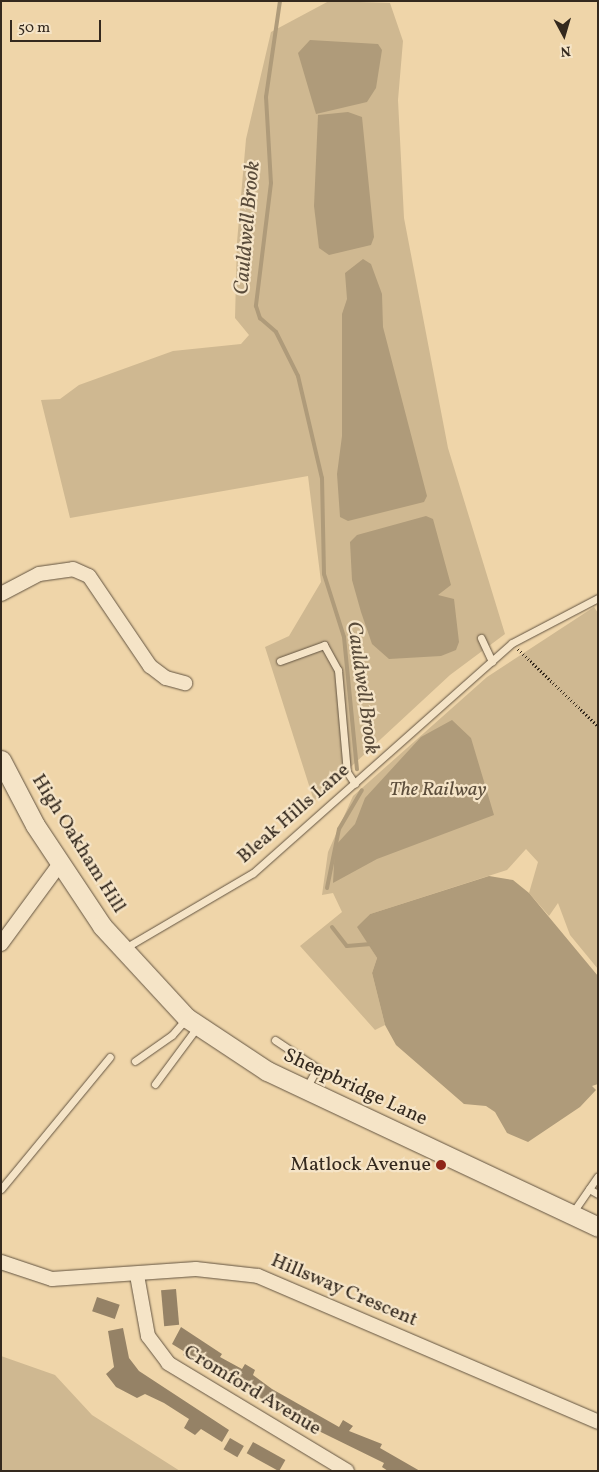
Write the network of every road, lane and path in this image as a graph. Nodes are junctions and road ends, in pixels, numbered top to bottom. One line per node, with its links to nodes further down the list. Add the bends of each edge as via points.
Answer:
1 (1, 594): 7 (street, via 39,574 73,569 89,576 150,666 166,678)
2 (598, 598): 4 (lane, Bleak Hills Lane)
3 (480, 638): 6 (lane)
4 (512, 643): 6 (lane, Bleak Hills Lane); 8 (path)
5 (280, 661): 10 (lane, via 324,645 338,670 348,772)
6 (492, 662): 10 (lane, Bleak Hills Lane)
7 (185, 683)
8 (598, 726)
9 (1, 760): 11 (street, High Oakham Hill)
10 (355, 784): 13 (lane, Bleak Hills Lane, via 253,873)
11 (59, 865): 12 (street); 13 (street, High Oakham Hill)
12 (1, 944)
13 (120, 950): 14 (street, Sheepbridge Lane)
14 (192, 1022): 17 (lane); 18 (lane); 19 (street, Sheepbridge Lane, via 267,1071)
15 (275, 1040): 19 (lane, via 317,1068)
16 (110, 1057): 21 (lane)
17 (135, 1061)
18 (156, 1084)
19 (306, 1090): 24 (street, Sheepbridge Lane)
20 (598, 1176): 22 (lane)
21 (1, 1189)
22 (589, 1189): 23 (lane); 24 (lane)
23 (598, 1194)
24 (571, 1215): 25 (street, Sheepbridge Lane)
25 (598, 1227)
26 (1, 1262): 27 (street, Hillsway Crescent, via 52,1279)
27 (136, 1275): 28 (street, Hillsway Crescent, via 196,1269 258,1276); 29 (street, Cromford Avenue, via 148,1336 168,1363)
28 (598, 1422)
29 (347, 1471)

